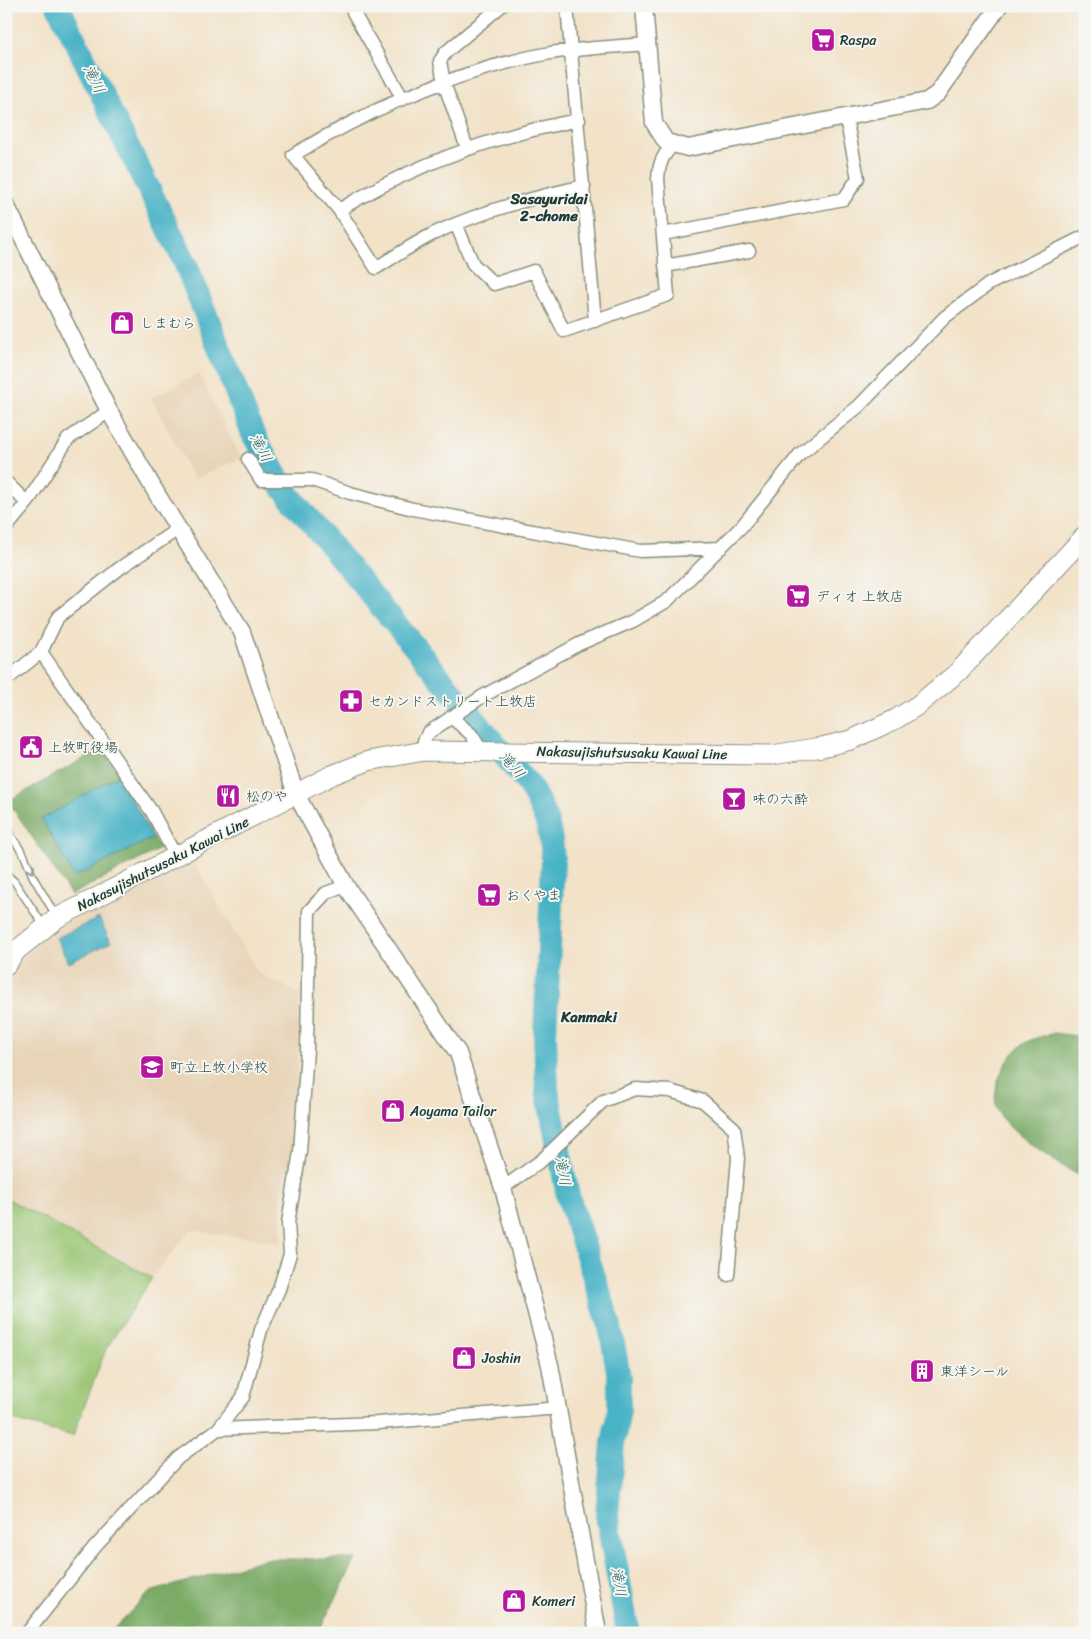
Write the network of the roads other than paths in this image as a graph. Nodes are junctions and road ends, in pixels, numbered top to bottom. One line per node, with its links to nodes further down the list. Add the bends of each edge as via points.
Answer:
1 (501, 6): 8 (street, via 446,52 440,61)
2 (567, 6): 7 (street)
3 (644, 6): 6 (street)
4 (999, 6): 10 (street, via 933,98)
5 (353, 12): 9 (street)
6 (647, 44): 7 (street); 12 (street, via 654,123 661,137)
7 (572, 51): 8 (street, via 518,60); 11 (street)
8 (444, 83): 9 (street); 13 (street)
9 (403, 99): 16 (street, via 343,126 293,155)
10 (846, 118): 12 (street, via 688,148); 18 (street, via 858,178 844,199)
11 (579, 120): 13 (street, via 502,136); 14 (street)
12 (672, 145): 18 (street, via 659,167)
13 (467, 148): 16 (street, via 399,175)
14 (584, 186): 17 (street, via 517,203); 22 (street)
15 (6, 205): 23 (street)
16 (339, 210): 17 (street, via 376,268)
17 (456, 224): 22 (street, via 474,264 494,284 534,271 564,332)
18 (663, 234): 21 (street)
19 (1085, 236): 30 (street, via 989,284 945,317 859,406 800,454)
20 (749, 250): 21 (street)
21 (666, 266): 22 (street, via 668,295)
22 (595, 321)
23 (109, 411): 26 (street, via 68,439); 28 (street)
24 (248, 459): 30 (street, via 262,480 301,478 413,509 640,551)
25 (6, 482): 26 (street)
26 (28, 503): 27 (street)
27 (6, 528)
28 (178, 529): 31 (street, via 120,568 58,618); 36 (street, via 242,632)
29 (1085, 536): 35 (main road, Nakasujishutsusaku Kawai Line, via 940,689 896,719 851,740 772,755)
30 (721, 548): 33 (street, via 681,589 649,612 579,644)
31 (41, 652): 32 (street); 38 (street, via 152,812)
32 (6, 680)
33 (451, 717): 34 (street, via 428,733); 35 (street, via 471,734)
34 (424, 751): 35 (main road, Nakasujishutsusaku Kawai Line); 36 (main road, Nakasujishutsusaku Kawai Line, via 359,764)
35 (482, 751)
36 (296, 794): 38 (main road, Nakasujishutsusaku Kawai Line); 40 (street)
37 (6, 828): 41 (lane, one-way to 41, via 24,855)
38 (176, 858): 41 (main road, Nakasujishutsusaku Kawai Line)
39 (6, 874): 41 (lane)
40 (346, 886): 43 (street, via 458,1053); 46 (street, via 326,894 309,911 307,1050 300,1152 288,1223 290,1254 261,1330 243,1397)
41 (51, 922): 42 (main road, Nakasujishutsusaku Kawai Line, via 17,950)
42 (6, 965)
43 (503, 1188): 44 (street, via 542,1160 603,1101 635,1089 670,1091 703,1100 734,1128 738,1158); 45 (street)
44 (728, 1275)
45 (559, 1408): 46 (street, via 378,1423); 48 (street)
46 (218, 1429): 47 (street, via 178,1458 95,1547)
47 (27, 1633)
48 (598, 1633)

